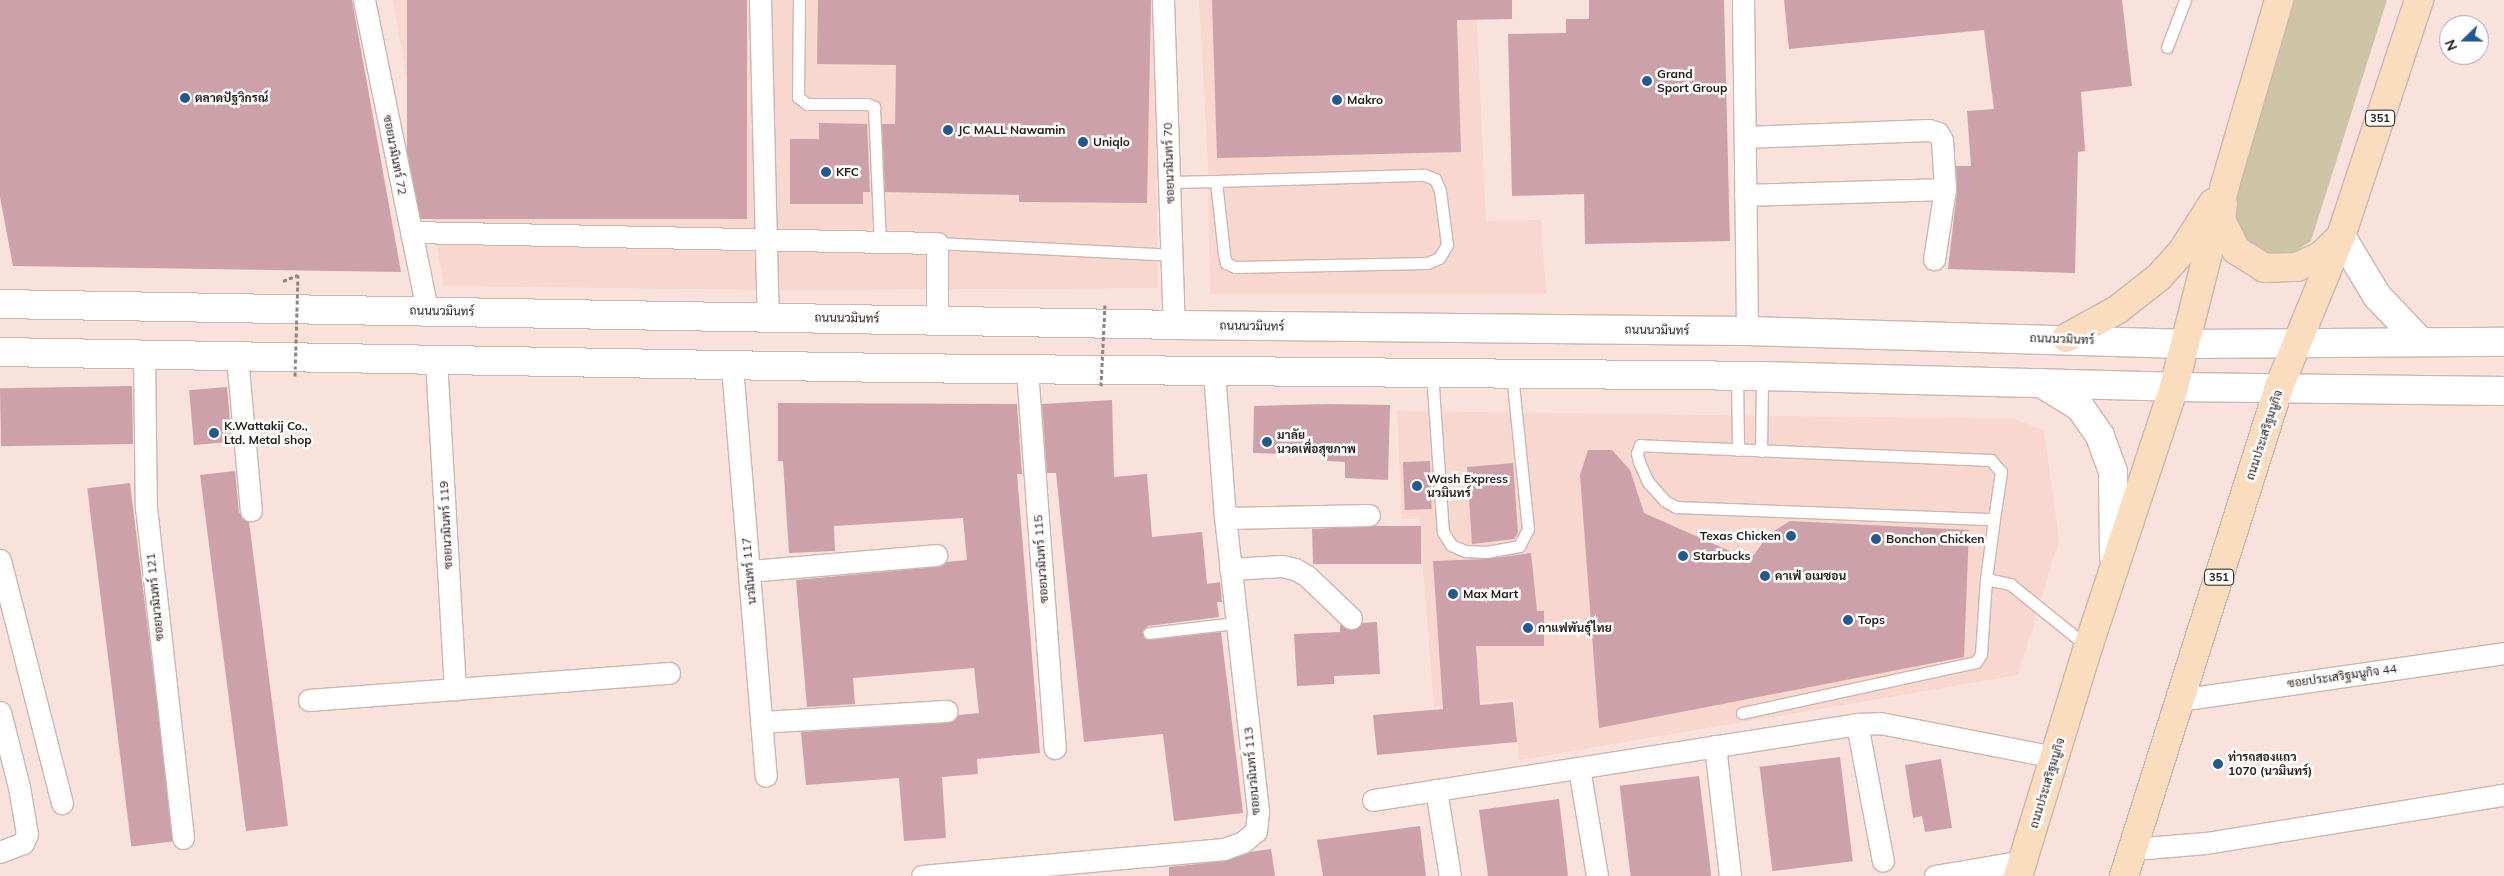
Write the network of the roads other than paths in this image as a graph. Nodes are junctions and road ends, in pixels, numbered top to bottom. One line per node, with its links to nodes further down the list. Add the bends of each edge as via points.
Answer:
1 (364, 0): 16 (street, ซอยนวมินทร์ 72)
2 (760, 0): 18 (street)
3 (799, 0): 19 (lane, via 798,97 807,104 867,104 874,107)
4 (1162, 0): 12 (street, ซอยนวมินทร์ 70)
5 (1743, 0): 10 (street)
6 (2185, 0): 9 (lane)
7 (2279, 0): 13 (main road, ถนนประเสริฐมนูกิจ)
8 (2419, 0): 17 (main road, ถนนประเสริฐมนูกิจ / 351)
9 (2167, 47)
10 (1745, 136): 14 (street, via 1929,130 1942,140); 15 (street)
11 (1216, 181): 11 (lane, via 1424,175 1435,179 1440,191 1447,245 1439,258 1427,263 1235,267 1226,263 1224,254); 12 (lane)
12 (1170, 182): 21 (street, ซอยนวมินทร์ 70)
13 (2225, 185): 17 (main road, via 2221,220 2236,250 2265,268 2297,267 2321,256); 29 (main road, via 2183,250 2159,277 2117,310); 33 (main road, ถนนประเสริฐมนูกิจ)
14 (1945, 189): 15 (street); 22 (street)
15 (1745, 195): 28 (street)
16 (410, 232): 18 (street); 24 (street, ซอยนวมินทร์ 72)
17 (2341, 236): 30 (main road, via 2377,296); 31 (main road, ถนนประเสริฐมนูกิจ / 351)
18 (767, 238): 19 (street); 25 (street)
19 (880, 242): 20 (street)
20 (937, 243): 21 (lane); 26 (street)
21 (1171, 255): 27 (street, ซอยนวมินทร์ 70)
22 (1934, 259)
23 (0, 304): 24 (main road, ถนนนวมินทร์)
24 (427, 310): 25 (main road, ถนนนวมินทร์)
25 (768, 317): 26 (main road, ถนนนวมินทร์)
26 (937, 319): 27 (main road, ถนนนวมินทร์)
27 (1174, 325): 28 (main road, ถนนนวมินทร์)
28 (1747, 331): 29 (main road, ถนนนวมินทร์)
29 (2066, 338): 33 (main road, ถนนนวมินทร์)
30 (2419, 340): 31 (main road, ถนนนวมินทร์); 32 (main road, ถนนนวมินทร์)
31 (2297, 342): 33 (main road, ถนนนวมินทร์); 46 (main road, ถนนประเสริฐมนูกิจ / 351)
32 (2504, 342)
33 (2186, 344): 45 (main road, ถนนประเสริฐมนูกิจ)
34 (0, 352): 35 (main road)
35 (144, 354): 36 (main road); 83 (street, ซอยนวมินทร์ 121, via 146,507)
36 (237, 357): 37 (main road); 50 (street)
37 (436, 360): 38 (main road); 66 (street, ซอยนวมินทร์ 119)
38 (732, 366): 39 (main road); 58 (street, นวมินทร์ 117)
39 (1027, 370): 41 (main road); 75 (street, ซอยนวมินทร์ 115)
40 (1432, 371): 41 (main road); 42 (main road); 42 (lane, via 1443,532 1451,545 1465,551 1486,552 1518,546 1528,529)
41 (1214, 372): 52 (street, ซอยนวมินทร์ 113)
42 (1512, 372): 43 (main road)
43 (1749, 376): 44 (main road); 48 (lane); 49 (lane)
44 (2038, 381): 45 (main road); 56 (main road, via 2080,407 2100,436 2113,472)
45 (2174, 387): 46 (main road); 56 (main road, ถนนประเสริฐมนูกิจ)
46 (2279, 388): 47 (main road); 68 (main road, ถนนประเสริฐมนูกิจ / 351)
47 (2504, 391)
48 (1738, 450): 49 (lane); 53 (lane, via 1640,445 1637,453 1654,490 1676,507)
49 (1761, 451): 53 (lane, via 1991,460 2000,472)
50 (251, 510)
51 (1369, 516): 52 (street)
52 (1225, 518): 57 (street, ซอยนวมินทร์ 113)
53 (1994, 519): 59 (lane)
54 (936, 555): 58 (street)
55 (0, 560): 82 (street)
56 (2114, 566): 63 (main road, ถนนประเสริฐมนูกิจ)
57 (1230, 569): 60 (street, via 1282,566 1295,569 1308,576); 61 (street, ซอยนวมินทร์ 113)
58 (750, 571): 72 (street, นวมินทร์ 117)
59 (1986, 579): 63 (lane, via 2010,584); 71 (lane, via 1982,654 1976,662)
60 (1351, 618)
61 (1236, 623): 62 (lane); 88 (street, ซอยนวมินทร์ 113, via 1258,811 1256,831 1243,842 1224,849)
62 (1148, 633)
63 (2088, 647): 76 (main road, ถนนประเสริฐมนูกิจ)
64 (2504, 653): 68 (street, ซอยประเสริฐมนูกิจ 44)
65 (670, 673): 66 (street)
66 (455, 689): 67 (street)
67 (309, 700)
68 (2179, 700): 84 (main road, ถนนประเสริฐมนูกิจ / 351)
69 (947, 710): 72 (street)
70 (0, 712): 85 (street, via 27,834 23,843)
71 (1742, 714)
72 (761, 722): 78 (street, นวมินทร์ 117)
73 (1858, 724): 74 (street); 76 (street, via 1880,723); 86 (street)
74 (1715, 746): 77 (street); 91 (street)
75 (1055, 748)
76 (2055, 757): 87 (main road, ถนนประเสริฐมนูกิจ)
77 (1579, 768): 79 (street); 90 (street)
78 (766, 776)
79 (1436, 790): 81 (street); 89 (street)
80 (2504, 795): 84 (street, via 2206,843)
81 (1373, 800)
82 (62, 803)
83 (183, 838)
84 (2132, 849): 93 (main road, ถนนประเสริฐมนูกิจ / 351)
85 (0, 852)
86 (1883, 861)
87 (2021, 869): 92 (street)
88 (922, 876)
89 (1450, 876)
90 (1597, 876)
91 (1730, 876)
92 (1934, 876)
93 (2124, 876)

